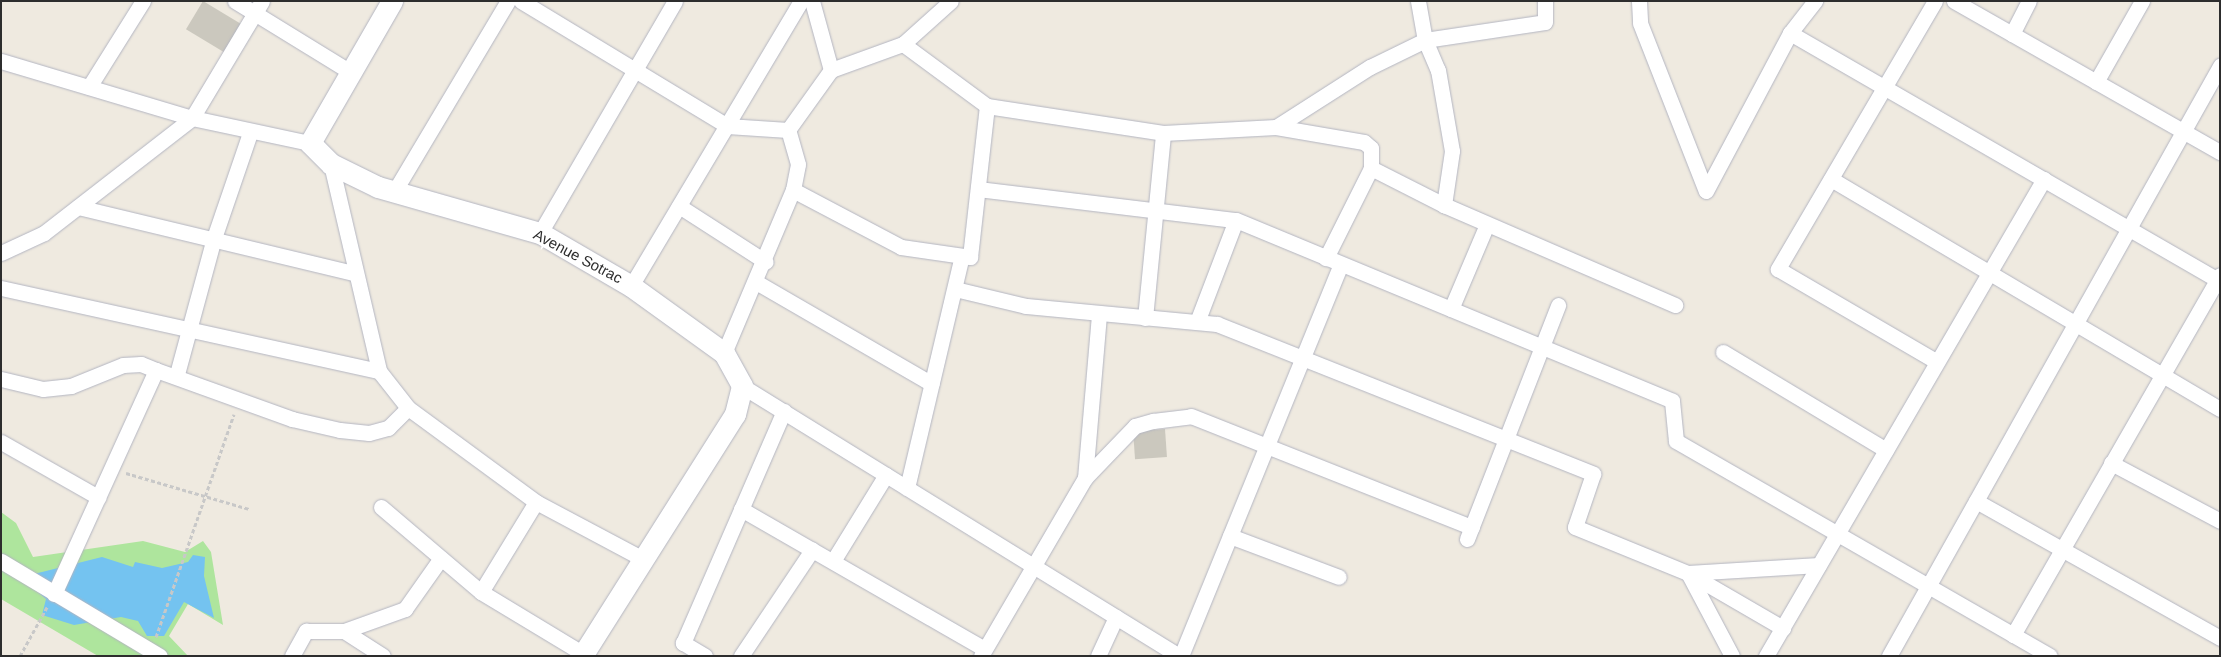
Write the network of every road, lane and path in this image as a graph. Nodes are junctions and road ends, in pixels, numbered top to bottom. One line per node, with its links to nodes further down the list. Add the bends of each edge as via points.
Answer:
1 (143, 1): 29 (street)
2 (235, 1): 18 (street)
3 (392, 1): 27 (street)
4 (508, 1): 47 (street)
5 (521, 1): 25 (street)
6 (675, 1): 25 (street)
7 (801, 1): 33 (street)
8 (812, 1): 26 (street)
9 (951, 1): 22 (street)
10 (1418, 1): 21 (street)
11 (1545, 1): 21 (street, via 1545,22)
12 (1639, 1): 19 (street, via 1640,22 1706,191)
13 (1815, 1): 19 (street)
14 (1935, 1): 30 (street)
15 (1954, 1): 20 (street)
16 (2029, 1): 20 (street)
17 (2142, 1): 28 (street)
18 (258, 7): 27 (street); 32 (street)
19 (1790, 33): 30 (street)
20 (2012, 34): 28 (street)
21 (1425, 40): 34 (street, via 1370,67); 48 (street, via 1438,70 1452,151)
22 (903, 44): 26 (street); 31 (street)
23 (1, 61): 29 (street)
24 (2220, 66): 36 (street)
25 (635, 70): 33 (street); 55 (street)
26 (831, 70): 35 (street)
27 (350, 71): 39 (street)
28 (2096, 82): 36 (street)
29 (89, 87): 32 (street)
30 (1886, 88): 43 (street); 44 (street)
31 (987, 106): 38 (street); 45 (street)
32 (192, 118): 37 (street); 50 (street)
33 (727, 126): 35 (street); 49 (street)
34 (1276, 127): 38 (street); 42 (street, via 1364,142 1371,148)
35 (788, 130): 46 (street, via 798,164)
36 (2182, 131): 40 (street); 54 (street)
37 (250, 133): 39 (street); 56 (street)
38 (1162, 133): 51 (street)
39 (310, 143): 41 (street)
40 (2220, 152)
41 (331, 164): 47 (street, Avenue Sotrac); 61 (street)
42 (1371, 168): 48 (street); 59 (street)
43 (1831, 179): 62 (street); 80 (street, via 1778,269)
44 (2044, 179): 54 (street); 62 (street)
45 (978, 189): 51 (street); 58 (street, via 970,257)
46 (793, 190): 58 (street, via 901,247); 60 (street)
47 (394, 192): 55 (street, Avenue Sotrac)
48 (1444, 205): 53 (street)
49 (679, 206): 60 (street); 65 (street)
50 (78, 207): 56 (street); 57 (street, via 44,232)
51 (1157, 210): 52 (street); 72 (street)
52 (1236, 220): 59 (street); 73 (street)
53 (1487, 224): 69 (street); 70 (street)
54 (2126, 227): 63 (street); 74 (street)
55 (540, 233): 65 (street, Avenue Sotrac)
56 (214, 238): 61 (street); 75 (street)
57 (1, 253)
58 (962, 256): 67 (street)
59 (1334, 261): 70 (street); 79 (street)
60 (766, 262): 64 (street)
61 (353, 273): 82 (street)
62 (1989, 273): 74 (street); 80 (street)
63 (2219, 278): 84 (street)
64 (756, 282): 78 (street); 86 (street)
65 (631, 286): 78 (street, Avenue Sotrac)
66 (1, 288): 75 (street)
67 (955, 288): 71 (street, via 1026,306); 86 (street)
68 (1558, 305): 76 (street)
69 (1675, 305)
70 (1451, 309): 76 (street)
71 (1099, 314): 72 (street); 99 (street)
72 (1145, 318): 73 (street)
73 (1197, 322): 79 (street, via 1217,324)
74 (2076, 326): 84 (street); 103 (street)
75 (190, 330): 82 (street); 83 (street)
76 (1543, 345): 92 (street); 109 (street, via 1672,401 1676,441)
77 (1723, 352): 95 (street)
78 (724, 353): 87 (street, Avenue Sotrac)
79 (1303, 358): 92 (street); 94 (street)
80 (1937, 362): 95 (street)
81 (156, 370): 83 (street); 85 (street, via 141,364 123,364 71,386 43,389); 97 (street)
82 (380, 371): 89 (street)
83 (176, 374): 88 (street)
84 (2161, 377): 90 (street); 96 (street)
85 (1, 379)
86 (932, 384): 100 (street)
87 (742, 386): 91 (street); 114 (street, via 735,414)
88 (240, 398): 89 (street, via 292,419 369,432 388,428); 101 (path)
89 (408, 408): 104 (street)
90 (2220, 409)
91 (784, 411): 98 (street); 107 (street)
92 (1508, 440): 94 (street, via 1470,533); 119 (street, via 1593,474 1575,527)
93 (1, 442): 102 (street)
94 (1268, 445): 99 (street, via 1191,416 1153,420 1135,426); 110 (street)
95 (1886, 450): 109 (street)
96 (2111, 463): 108 (street); 112 (street)
97 (112, 469): 101 (path); 102 (street)
98 (886, 475): 100 (street); 116 (street)
99 (1085, 478): 118 (street)
100 (907, 488): 118 (street)
101 (205, 496): 106 (path); 130 (path)
102 (98, 497): 123 (street)
103 (1976, 501): 112 (street); 121 (street)
104 (536, 502): 114 (street); 122 (street)
105 (381, 507): 113 (street)
106 (249, 509)
107 (741, 509): 111 (street); 135 (street, via 683,642)
108 (2220, 521)
109 (1837, 533): 117 (street); 121 (street)
110 (1230, 536): 120 (street); 138 (street)
111 (812, 550): 116 (street); 136 (street)
112 (2062, 550): 127 (street); 128 (street)
113 (441, 558): 122 (street); 126 (street, via 405,609)
114 (643, 559): 131 (street)
115 (1, 561): 123 (street)
116 (833, 561): 129 (street)
117 (1819, 565): 119 (street); 125 (street)
118 (1033, 566): 124 (street); 129 (street)
119 (1688, 573): 125 (street); 139 (street)
120 (1339, 578)
121 (1930, 585): 127 (street); 141 (street)
122 (481, 592): 131 (street)
123 (54, 594): 130 (street); 132 (path)
124 (1116, 617): 137 (street); 138 (street)
125 (1783, 628): 140 (street)
126 (344, 631): 133 (street, via 306,631); 134 (street)
127 (2013, 635): 142 (street)
128 (2220, 638)
129 (983, 652)
130 (156, 653)
131 (584, 655)
132 (20, 656)
133 (292, 656)
134 (383, 656)
135 (705, 656)
136 (741, 656)
137 (1098, 656)
138 (1180, 656)
139 (1732, 656)
140 (1766, 656)
141 (1889, 656)
142 (2050, 656)

